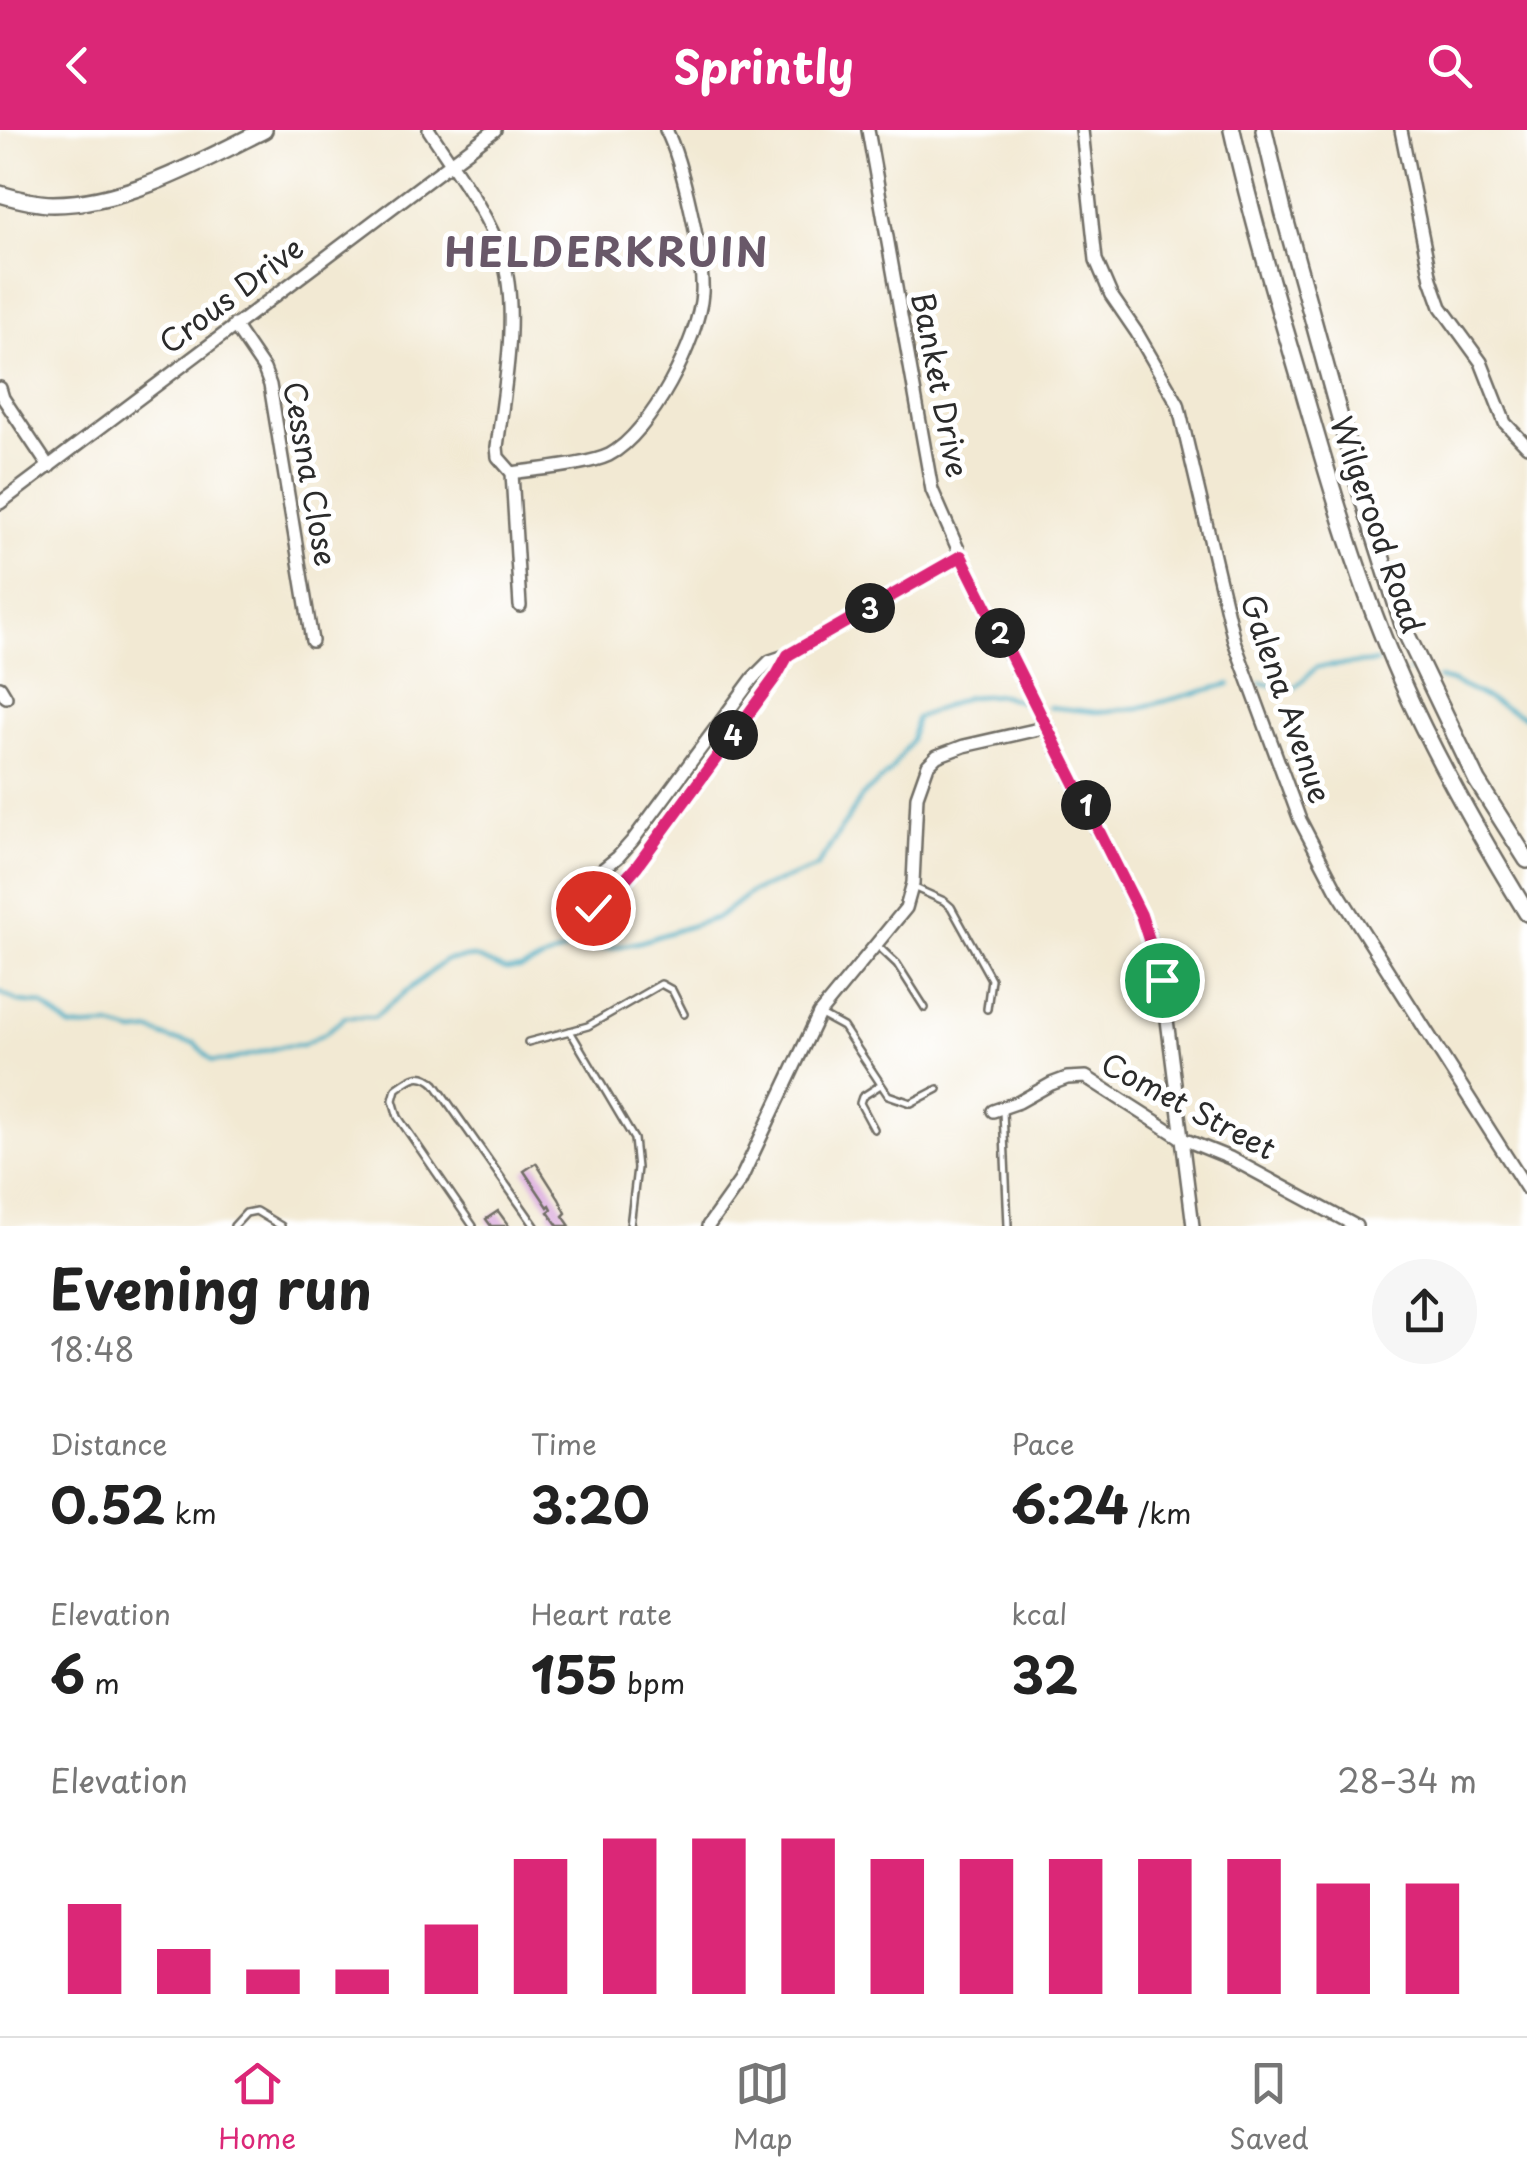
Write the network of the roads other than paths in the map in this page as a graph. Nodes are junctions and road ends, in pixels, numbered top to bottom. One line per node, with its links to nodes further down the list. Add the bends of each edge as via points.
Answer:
1 (264, 130): 11 (street, via 121,192 49,204)
2 (429, 130): 10 (street)
3 (495, 130): 10 (street, Crous Drive)
4 (666, 130): 16 (street, via 680,164 701,272 688,343 656,406 618,449 593,460)
5 (868, 130): 18 (street, Banket Drive, via 927,468)
6 (1082, 130): 38 (street, Galena Avenue, via 1096,260 1178,404 1234,641 1300,820 1336,889)
7 (1232, 130): 25 (street, Wilgerood Road, via 1334,497 1378,626 1443,763)
8 (1264, 130): 23 (street, Wilgerood Road, via 1360,490 1405,631 1477,781)
9 (1402, 130): 14 (street, via 1441,307 1481,362 1504,422)
10 (450, 162): 12 (street, Crous Drive); 16 (street, via 504,260 508,324 497,447)
11 (0, 194)
12 (234, 325): 15 (street, Crous Drive); 20 (street, Cessna Close, via 270,385)
13 (0, 388): 15 (street)
14 (1527, 446)
15 (49, 466): 17 (street, Crous Drive)
16 (512, 473): 19 (street)
17 (0, 502)
18 (961, 556): 21 (street); 22 (street, Banket Drive)
19 (520, 606)
20 (312, 642)
21 (788, 655): 21 (street, via 637,866 600,906 576,909 571,895 633,840 753,678)
22 (1048, 728): 24 (street, via 964,746 928,765 917,796); 37 (street, Banket Drive, via 1148,932 1162,980)
23 (1527, 860)
24 (912, 888): 26 (street, via 901,918); 28 (lane, via 951,908 991,979)
25 (1527, 913)
26 (877, 945): 27 (lane); 30 (street)
27 (925, 1008)
28 (987, 1008)
29 (684, 1014): 31 (lane, via 672,990 661,984)
30 (818, 1014): 33 (lane, via 844,1028); 44 (street, via 740,1181)
31 (570, 1031): 32 (lane); 43 (lane, via 634,1139)
32 (528, 1042)
33 (880, 1086): 34 (lane, via 910,1103); 36 (lane, via 860,1102)
34 (938, 1089)
35 (998, 1109): 37 (street, Comet Street, via 1050,1084 1086,1077); 45 (lane)
36 (874, 1130)
37 (1183, 1138): 46 (street, Banket Drive); 47 (street, Comet Street)
38 (1527, 1189)
39 (234, 1226): 40 (lane, via 256,1211)
40 (281, 1226)
41 (473, 1226): 42 (lane, via 398,1117 396,1089 418,1075 435,1084)
42 (535, 1226)
43 (630, 1226)
44 (708, 1226)
45 (1008, 1226)
46 (1193, 1226)
47 (1356, 1226)

